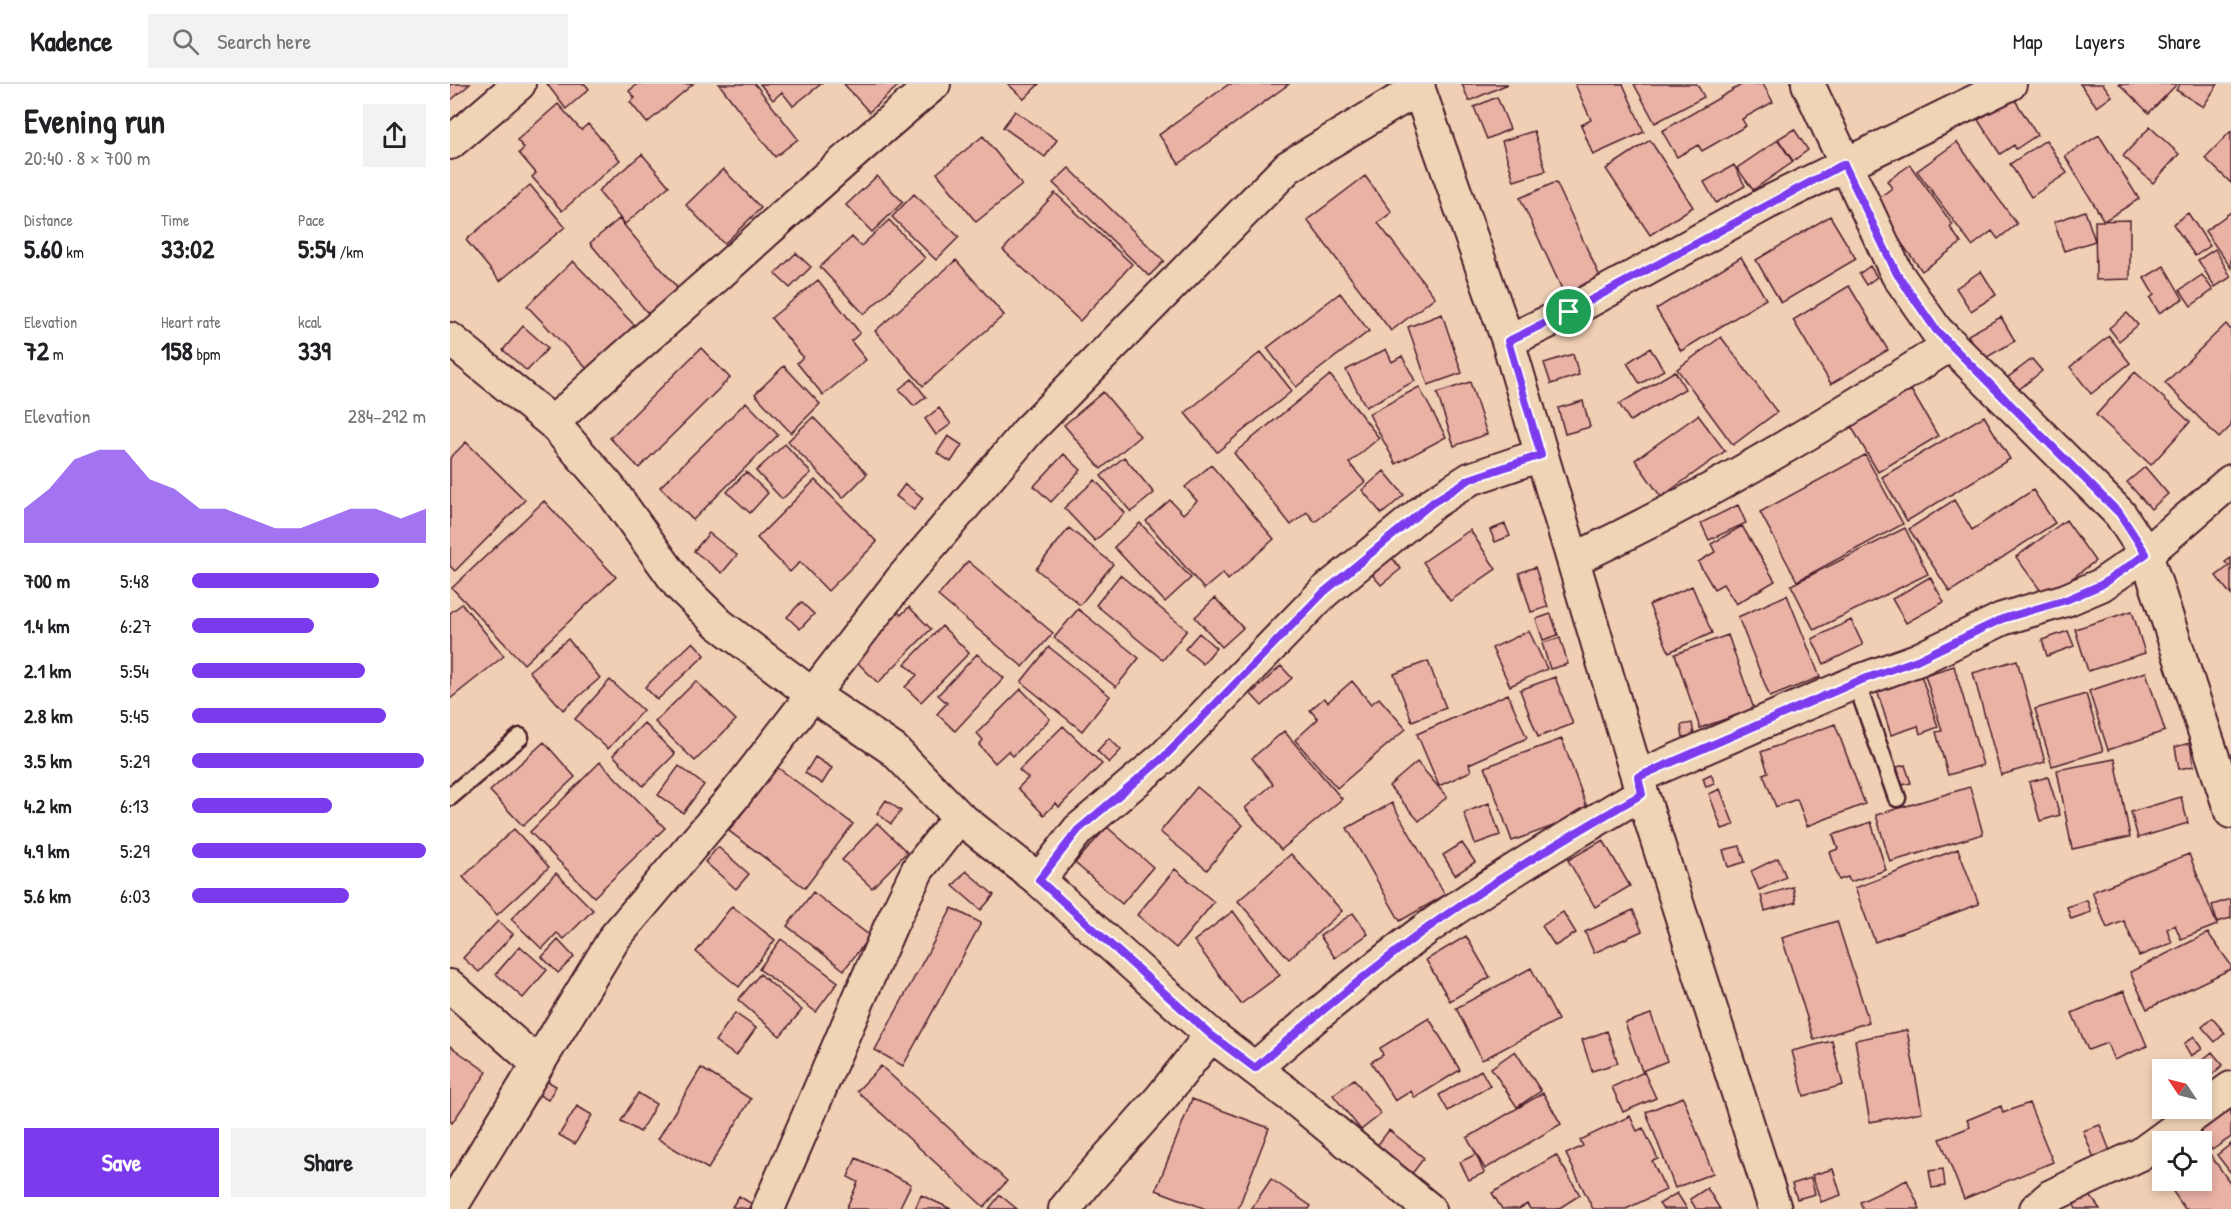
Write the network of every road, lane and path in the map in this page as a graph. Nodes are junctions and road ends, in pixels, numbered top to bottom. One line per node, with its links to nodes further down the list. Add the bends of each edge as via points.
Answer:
1 (519, 84): 6 (street)
2 (934, 84): 11 (street, via 606,370)
3 (1808, 84): 7 (street)
4 (2010, 84): 7 (street, via 1914,134)
5 (1418, 86): 9 (street); 17 (street, via 1288,167 1212,242 1028,431 901,580)
6 (450, 143)
7 (1844, 164): 9 (street); 10 (street, via 1897,274 1936,330)
8 (450, 339): 11 (street)
9 (1508, 341): 12 (street)
10 (1951, 344): 14 (street, via 2120,514); 15 (street, via 1867,399 1737,475)
11 (553, 423): 17 (street, via 608,486 679,585 719,624)
12 (1541, 455): 15 (street); 24 (street, via 1470,479 1432,503 1324,592 1164,757 1078,830)
13 (2231, 481): 14 (street)
14 (2146, 554): 16 (street, via 2101,585 2002,619 1917,660); 22 (street)
15 (1575, 559): 19 (street)
16 (1856, 682): 19 (street); 21 (lane)
17 (813, 695): 23 (street, via 894,750); 27 (street, via 615,937)
18 (520, 737): 20 (lane)
19 (1640, 785): 28 (street, via 1420,934); 35 (street)
20 (450, 797)
21 (1897, 798)
22 (2231, 812)
23 (958, 817): 24 (street); 32 (street, via 918,869)
24 (1039, 880): 26 (street)
25 (450, 986): 27 (street)
26 (1211, 1035): 28 (street); 33 (street)
27 (538, 1064): 31 (street)
28 (1255, 1068): 34 (street)
29 (2231, 1088): 30 (street, via 2141,1154)
30 (2049, 1205)
31 (450, 1209)
32 (768, 1209)
33 (1065, 1209)
34 (1429, 1209)
35 (1775, 1209)

